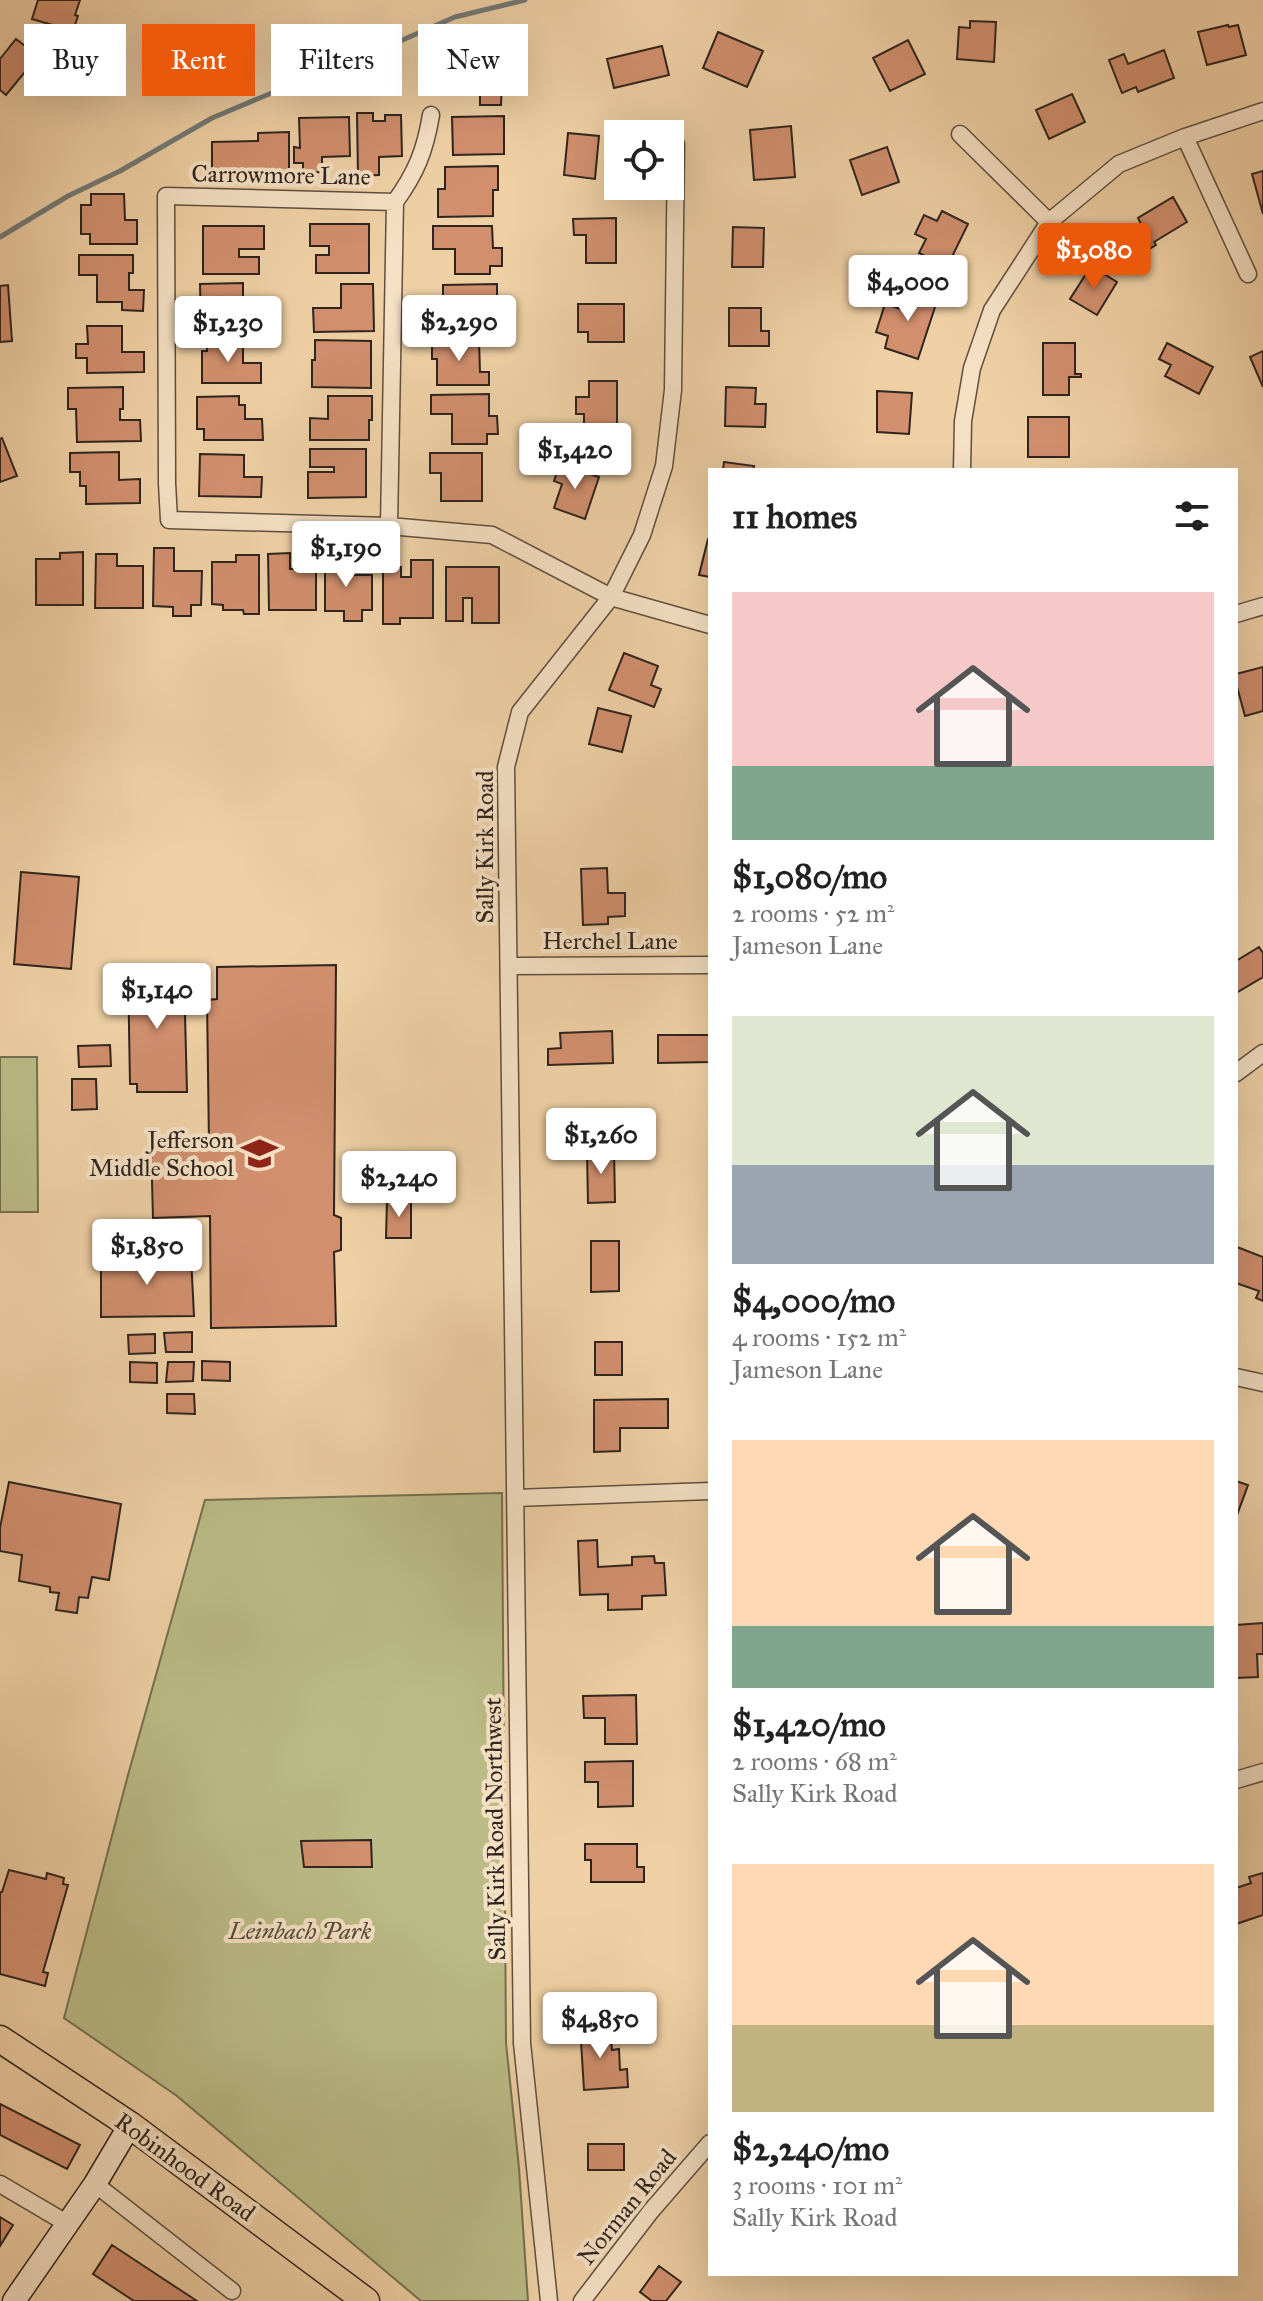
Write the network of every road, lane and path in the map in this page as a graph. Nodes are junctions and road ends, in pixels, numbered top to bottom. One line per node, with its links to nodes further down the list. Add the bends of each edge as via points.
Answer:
1 (1263, 111): 4 (street)
2 (431, 115): 6 (street, via 412,179)
3 (960, 134): 7 (street)
4 (1185, 137): 7 (street, via 1119,164); 8 (street)
5 (675, 200): 11 (street, Sally Kirk Road, via 673,390 664,466 642,535)
6 (395, 202): 10 (street); 10 (street, Carrowmore Lane, via 166,196 169,520)
7 (1049, 222): 9 (street, via 992,310 972,368)
8 (1248, 274)
9 (962, 468)
10 (389, 526): 11 (street, via 492,535)
11 (611, 597): 14 (street); 16 (street, Sally Kirk Road, via 520,712 506,767)
12 (1263, 606): 13 (street)
13 (1238, 613)
14 (708, 624)
15 (708, 965): 16 (street, Herchel Lane)
16 (510, 966): 22 (street, Sally Kirk Road)
17 (1263, 1053): 18 (street)
18 (1238, 1072)
19 (1238, 1377): 20 (street)
20 (1263, 1383)
21 (708, 1491): 22 (street)
22 (515, 1498): 34 (street, Sally Kirk Road Northwest, via 522,2043)
23 (1263, 1772): 24 (street)
24 (1238, 1779)
25 (0, 2039): 26 (main road, Robinhood Road)
26 (130, 2125): 29 (street); 33 (main road, Robinhood Road)
27 (708, 2145): 35 (street, Norman Road)
28 (0, 2184): 30 (street)
29 (95, 2184): 30 (street); 31 (street)
30 (68, 2224): 32 (street)
31 (232, 2291)
32 (14, 2301)
33 (366, 2301)
34 (549, 2301)
35 (582, 2301)

